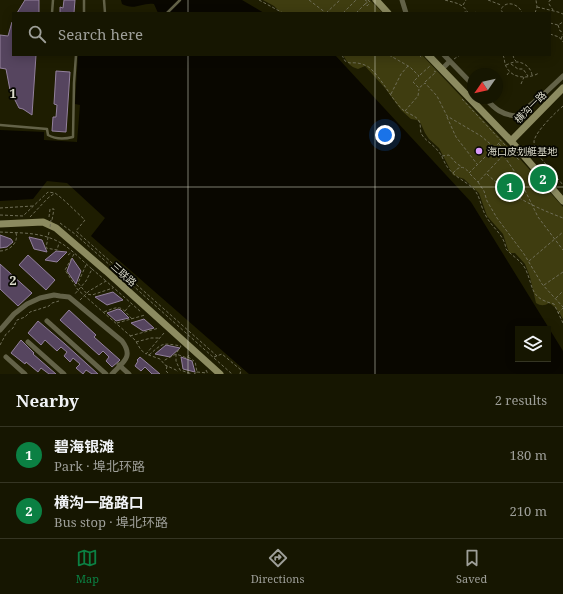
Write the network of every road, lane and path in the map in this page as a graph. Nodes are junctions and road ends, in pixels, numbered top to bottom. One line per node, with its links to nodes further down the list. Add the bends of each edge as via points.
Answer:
1 (53, 0): 28 (lane)
2 (84, 0): 29 (lane)
3 (104, 0): 30 (lane)
4 (180, 0): 31 (lane)
5 (259, 0): 20 (path)
6 (269, 0): 20 (path)
7 (309, 0): 33 (path)
8 (340, 0): 34 (path)
9 (356, 0): 35 (path)
10 (365, 0): 21 (path, via 368,2)
11 (374, 0): 21 (path, via 367,6); 36 (main road)
12 (402, 0): 37 (street)
13 (444, 0): 22 (path)
14 (466, 0): 22 (path)
15 (488, 0): 23 (path)
16 (510, 0): 39 (path, via 516,3)
17 (536, 0): 24 (path)
18 (551, 0): 25 (path, via 549,4)
19 (506, 1): 23 (path)
20 (267, 4): 32 (path)
21 (365, 4): 26 (path)
22 (463, 5): 27 (path)
23 (501, 6): 38 (path)
24 (537, 7): 25 (path); 40 (path)
25 (554, 10): 41 (path)
26 (358, 11)
27 (467, 11)
28 (52, 12)
29 (84, 12)
30 (105, 12)
31 (168, 12)
32 (281, 12)
33 (325, 12)
34 (327, 12)
35 (344, 12)
36 (387, 12)
37 (406, 12)
38 (502, 12)
39 (521, 12)
40 (535, 12)
41 (563, 14)
42 (563, 22): 44 (path)
43 (551, 23): 44 (path)
44 (558, 25): 45 (path)
45 (563, 33): 47 (path)
46 (551, 35): 47 (path)
47 (561, 40): 48 (path)
48 (563, 42)
49 (76, 56): 84 (lane, via 73,137 50,137 47,129)
50 (342, 56): 78 (path, via 345,61 369,67)
51 (391, 56): 62 (path)
52 (429, 56): 63 (main road)
53 (445, 56): 57 (street)
54 (458, 56): 57 (path)
55 (503, 56): 60 (path)
56 (513, 56): 58 (path)
57 (450, 61): 63 (street); 73 (street)
58 (517, 62): 59 (path); 61 (path)
59 (510, 63): 60 (path); 64 (path, via 518,69)
60 (506, 65): 65 (path)
61 (525, 65): 64 (path); 69 (path)
62 (408, 66): 68 (path); 78 (path)
63 (442, 69): 86 (main road)
64 (523, 69): 72 (path)
65 (510, 71): 67 (path); 71 (path, via 514,75)
66 (540, 73): 69 (path)
67 (507, 75)
68 (419, 76): 74 (path, via 430,66 436,72); 76 (path, via 413,82)
69 (533, 76): 72 (path)
70 (563, 76): 80 (street, via 517,116 507,115)
71 (524, 77): 72 (path); 75 (path)
72 (529, 77)
73 (467, 79)
74 (425, 82): 76 (path); 83 (path, via 437,96)
75 (521, 84)
76 (419, 88): 82 (path, via 418,96)
77 (563, 88): 86 (main road, 横沟一路)
78 (391, 94): 82 (path)
79 (460, 98): 85 (path)
80 (490, 104)
81 (563, 106): 100 (path, via 544,124 534,140 536,151)
82 (405, 111): 92 (path, via 419,121 421,134)
83 (447, 116): 88 (path, via 482,136); 94 (path, via 456,137)
84 (0, 125)
85 (500, 141): 87 (path); 89 (path)
86 (511, 141): 102 (main road)
87 (498, 144): 88 (path); 90 (path)
88 (495, 148): 94 (path)
89 (509, 150): 90 (path); 93 (path)
90 (506, 153): 91 (path)
91 (504, 156): 98 (path); 103 (path, via 519,178)
92 (442, 157): 95 (path, via 449,155); 96 (path)
93 (520, 161)
94 (478, 165): 97 (path)
95 (463, 167): 96 (path); 97 (path)
96 (452, 173): 143 (path, via 472,188 478,196 486,216 501,234 506,249 526,270 537,297 554,304)
97 (469, 174): 99 (path)
98 (487, 174): 99 (path); 103 (path, via 508,192)
99 (478, 182): 123 (path, via 497,218)
100 (563, 185)
101 (55, 193): 104 (path, via 48,192); 108 (path); 162 (path, via 85,220 76,231)
102 (563, 201)
103 (532, 205): 107 (path); 116 (path)
104 (34, 206): 105 (path); 106 (path, via 23,216)
105 (0, 208)
106 (0, 215)
107 (563, 218)
108 (28, 219)
109 (52, 220): 109 (path, via 54,209 50,209 48,219); 115 (path, bridge)
110 (58, 222): 165 (path)
111 (0, 224): 183 (main road, 三联路, via 43,222 56,228)
112 (0, 232): 114 (path)
113 (563, 232): 116 (path)
114 (16, 233): 115 (path, via 34,233); 119 (path, via 15,242 4,251)
115 (48, 237): 117 (path); 117 (path, via 46,248 57,250)
116 (555, 239): 118 (path); 123 (path)
117 (59, 242): 120 (path)
118 (563, 250)
119 (0, 251)
120 (72, 252): 121 (path); 122 (path)
121 (74, 254): 124 (path); 131 (path, via 65,270)
122 (68, 255)
123 (529, 262): 128 (path)
124 (86, 264): 125 (path); 129 (path, via 78,283)
125 (92, 269): 127 (path); 129 (path)
126 (563, 272): 128 (path)
127 (106, 281): 130 (path); 133 (path)
128 (544, 285): 135 (path)
129 (81, 287): 131 (path); 133 (path)
130 (114, 288): 133 (path, via 92,295); 139 (path)
131 (78, 290): 134 (path); 136 (path)
132 (563, 291): 135 (path)
133 (87, 294): 134 (path)
134 (85, 296): 138 (path); 142 (path)
135 (556, 298): 140 (path)
136 (72, 299): 138 (street); 149 (street, via 54,295 35,300 17,312)
137 (60, 301): 156 (path, via 30,312 17,320)
138 (77, 303): 169 (street, via 122,341 128,352)
139 (132, 303): 141 (path); 144 (path, via 145,315)
140 (563, 308): 143 (path)
141 (124, 311): 142 (path, via 117,307); 144 (path)
142 (103, 312): 146 (path)
143 (558, 313): 147 (path)
144 (132, 319): 146 (path)
145 (47, 321): 177 (street)
146 (117, 323): 151 (path)
147 (563, 323)
148 (159, 328): 151 (path)
149 (0, 330)
150 (165, 332): 152 (path)
151 (129, 336): 154 (path)
152 (160, 338): 154 (path); 158 (path)
153 (28, 342): 176 (street)
154 (136, 342): 158 (path)
155 (176, 342): 157 (path)
156 (0, 345)
157 (181, 346): 159 (path); 161 (path, via 164,343)
158 (146, 354): 161 (path)
159 (176, 354): 164 (path); 167 (path); 172 (path)
160 (190, 354): 164 (path)
161 (149, 355): 167 (path)
162 (218, 356): 165 (path); 185 (path, via 222,354 241,370)
163 (6, 357): 175 (street)
164 (188, 357): 168 (path)
165 (214, 358): 184 (path)
166 (196, 359): 168 (path)
167 (162, 361): 170 (path)
168 (194, 362): 173 (path)
169 (119, 365): 178 (street); 179 (street)
170 (167, 366): 174 (path); 180 (path, via 166,372)
171 (205, 367): 182 (path)
172 (180, 370): 174 (path); 181 (path)
173 (197, 372): 181 (path); 182 (path)
174 (178, 373)
175 (25, 374)
176 (64, 374)
177 (106, 374)
178 (112, 374)
179 (129, 374)
180 (169, 374)
181 (193, 374)
182 (208, 374)
183 (220, 374)
184 (232, 374)
185 (240, 374)

